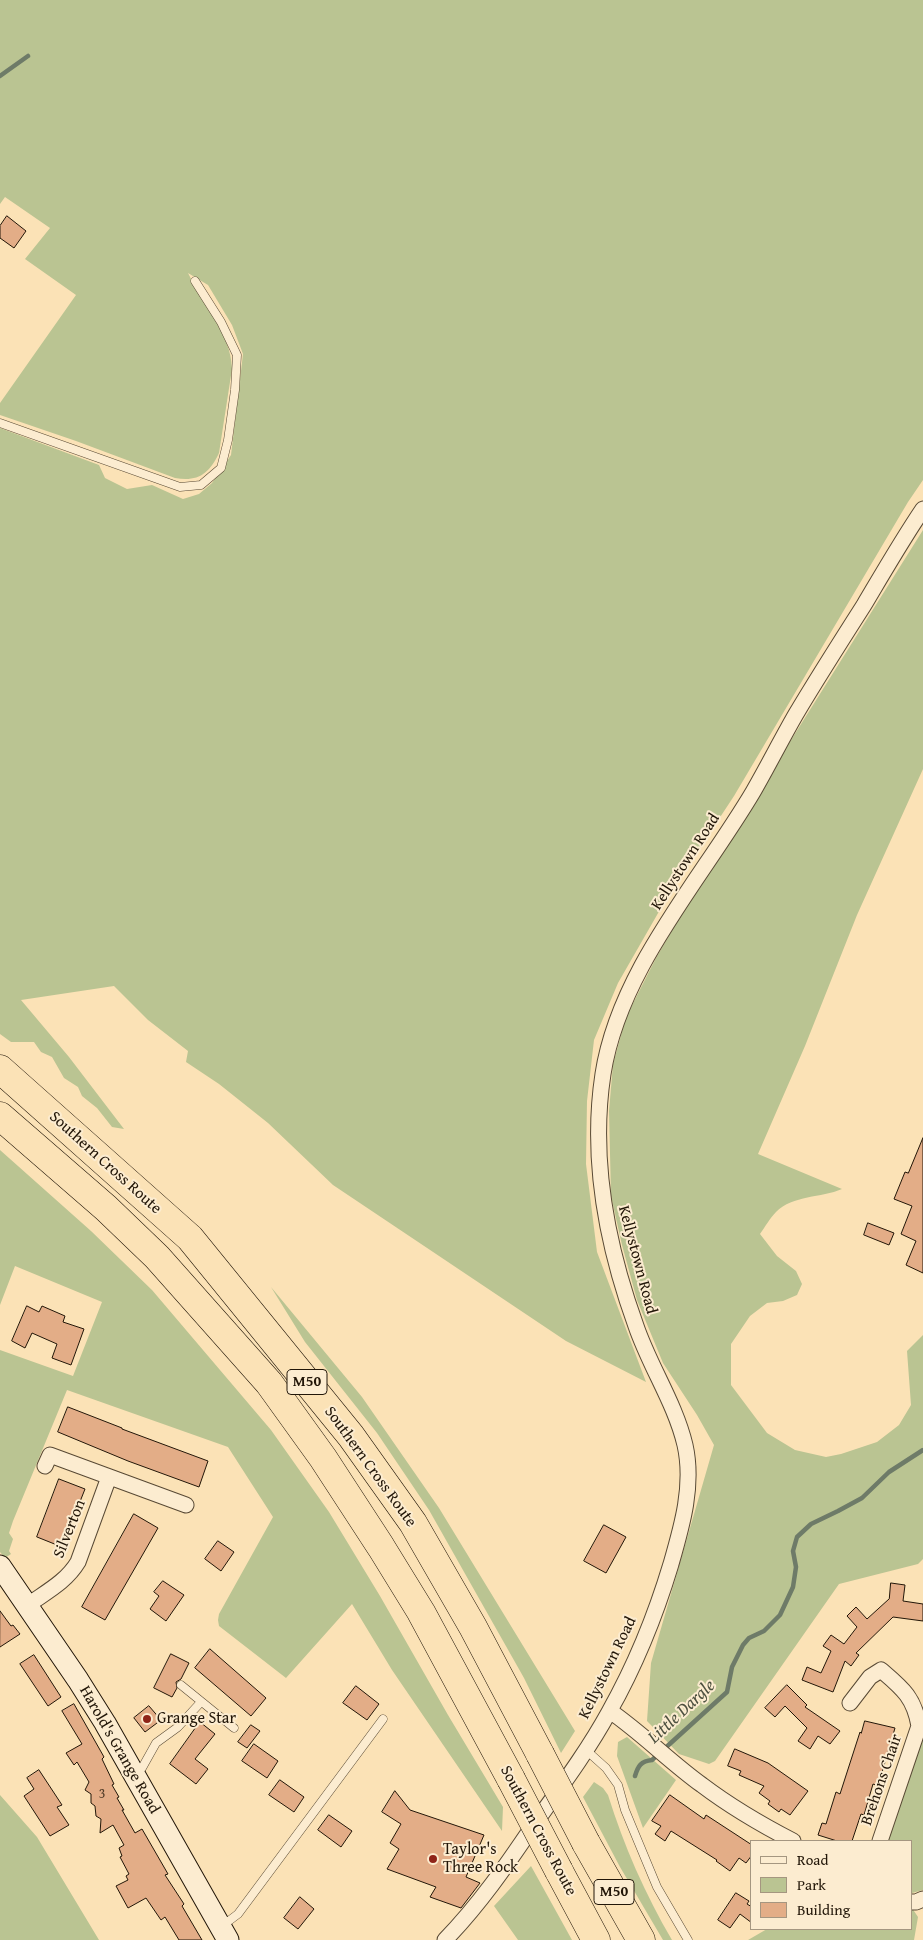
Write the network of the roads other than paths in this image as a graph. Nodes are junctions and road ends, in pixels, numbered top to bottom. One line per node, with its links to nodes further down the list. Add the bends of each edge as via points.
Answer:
1 (195, 281): 2 (lane, via 237,355 228,440 221,468 201,485 180,487)
2 (0, 423)
3 (923, 509): 14 (street, Kellystown Road, via 796,714 753,793 673,913 622,1005 612,1031 603,1074 599,1132 604,1214 636,1327 685,1445 688,1486 682,1526 662,1594)
4 (0, 1069): 24 (highway, Southern Cross Route / M50, bridge, via 190,1238 351,1436 413,1523 473,1628 586,1844)
5 (0, 1116): 23 (highway, Southern Cross Route / M50, bridge, via 158,1257 269,1383 323,1458 421,1612)
6 (46, 1466): 7 (street, via 50,1455)
7 (109, 1476): 8 (street); 10 (street, Silverton, via 73,1570 63,1581)
8 (186, 1505)
9 (0, 1566): 10 (street, Harold's Grange Road)
10 (28, 1605): 18 (street, Harold's Grange Road)
11 (181, 1685): 12 (lane)
12 (201, 1702): 16 (lane); 18 (lane, via 178,1727 156,1743 142,1768)
13 (850, 1703): 20 (street, Brehons Chair, via 870,1678 881,1670 905,1691 916,1710 919,1726)
14 (610, 1711): 17 (street, Kellystown Road); 19 (street, via 703,1786)
15 (383, 1719): 21 (lane)
16 (234, 1728)
17 (586, 1750): 22 (street, Kellystown Road, via 482,1899); 25 (lane, via 606,1768 618,1785 656,1887)
18 (134, 1772): 21 (street, Harold's Grange Road)
19 (791, 1840)
20 (880, 1840)
21 (224, 1933)
22 (445, 1940)
23 (596, 1940)
24 (642, 1940)
25 (688, 1940)

